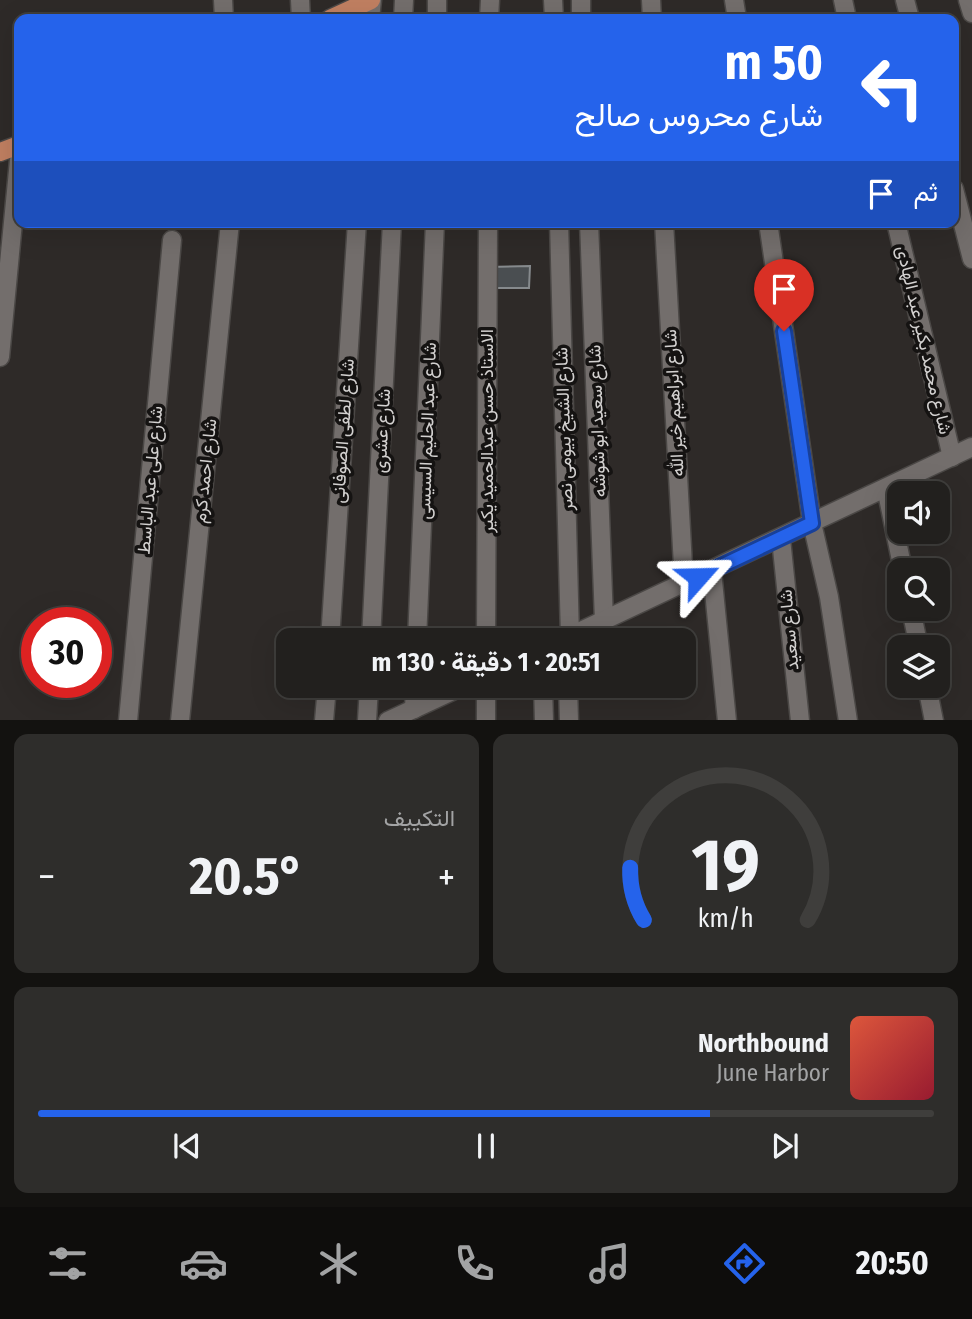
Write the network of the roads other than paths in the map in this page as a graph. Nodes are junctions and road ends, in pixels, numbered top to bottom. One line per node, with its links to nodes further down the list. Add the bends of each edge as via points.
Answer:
1 (372, 0): 4 (main road)
2 (968, 0): 3 (street)
3 (972, 13)
4 (341, 14)
5 (959, 208): 18 (street)
6 (14, 212): 19 (street)
7 (229, 228): 45 (street, شارع احمد كرم)
8 (357, 228): 29 (street, شارع لطفى الصوفانى)
9 (393, 228): 30 (street, شارع عشرى)
10 (435, 228): 31 (street, شارع عبد الحليم السيسى)
11 (488, 228): 32 (street, الاستاذ حسن عبدالحميد يكير)
12 (559, 228): 33 (street, شارع الشيخ بيومى نصر)
13 (589, 228): 28 (street, شارع سعيد ابو شوشه)
14 (664, 228): 27 (street, شارع ابراهيم خير الله)
15 (769, 228): 23 (street)
16 (897, 228): 21 (street, شارع محمد بكير عبد الهادى)
17 (172, 240): 44 (street, شارع على عبد الباسط)
18 (972, 259)
19 (0, 357)
20 (972, 447): 21 (street)
21 (952, 457): 22 (street)
22 (886, 488): 23 (street); 25 (street)
23 (812, 523): 24 (street); 54 (street)
24 (781, 539): 26 (street); 53 (street, شارع سعيد)
25 (901, 558)
26 (712, 571): 27 (street); 52 (street)
27 (684, 584): 28 (street)
28 (604, 621): 34 (street)
29 (331, 628)
30 (372, 628)
31 (418, 628)
32 (486, 628)
33 (566, 628)
34 (589, 628)
35 (326, 698): 46 (street)
36 (368, 698): 47 (street)
37 (414, 698): 43 (street)
38 (437, 698): 43 (street)
39 (486, 698): 49 (street)
40 (543, 698): 50 (street)
41 (568, 698): 51 (street)
42 (929, 698): 55 (street)
43 (414, 709): 48 (street)
44 (128, 720)
45 (180, 720)
46 (324, 720)
47 (367, 720)
48 (391, 720)
49 (486, 720)
50 (544, 720)
51 (569, 720)
52 (727, 720)
53 (800, 720)
54 (848, 720)
55 (934, 720)

